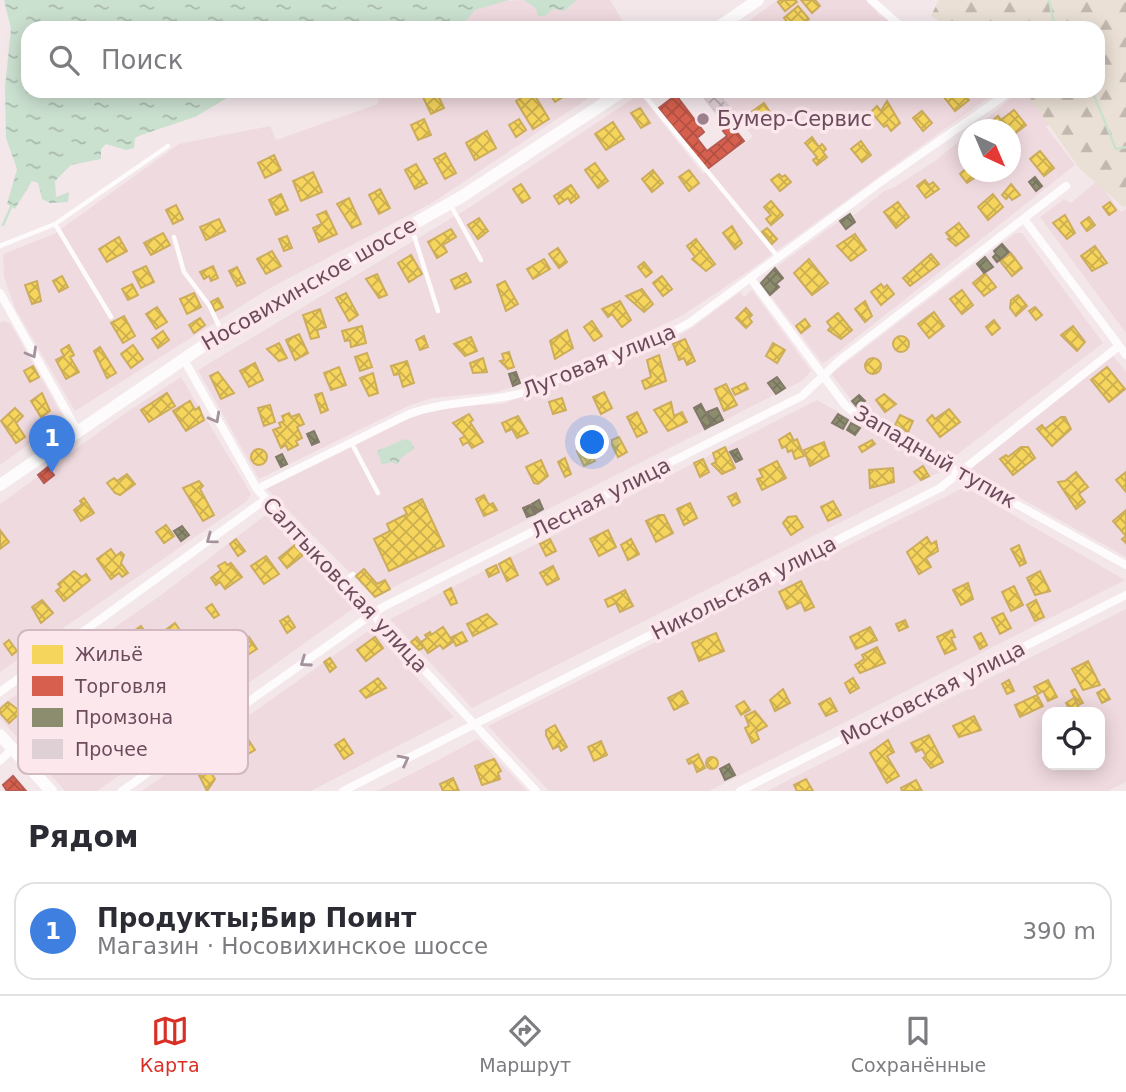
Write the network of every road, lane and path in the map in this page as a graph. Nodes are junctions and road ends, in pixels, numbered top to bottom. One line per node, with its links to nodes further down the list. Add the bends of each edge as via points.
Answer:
1 (758, 0): 3 (main road)
2 (871, 0): 4 (street)
3 (727, 21)
4 (894, 21)
5 (612, 98): 10 (main road, Носовихинское шоссе)
6 (648, 98): 16 (lane)
7 (1001, 98): 16 (street, Луговая улица)
8 (168, 146): 12 (lane)
9 (1066, 186): 11 (street, Лесная улица)
10 (449, 203): 13 (main road, Носовихинское шоссе); 17 (lane)
11 (1024, 219): 24 (street); 27 (street, Лесная улица)
12 (55, 224): 15 (lane); 22 (lane)
13 (410, 226): 20 (lane); 23 (main road, Носовихинское шоссе)
14 (174, 237): 23 (lane, via 184,272)
15 (0, 246)
16 (778, 258): 18 (street, Луговая улица)
17 (481, 260)
18 (751, 279): 27 (street, Западный тупик); 29 (street, Луговая улица, via 688,323 641,347 502,399 433,405)
19 (0, 293): 21 (street)
20 (438, 311)
21 (3, 312): 28 (street, one-way to 28)
22 (111, 317)
23 (222, 332): 26 (main road, Носовихинское шоссе)
24 (1119, 346): 25 (street); 30 (street, Никольская улица)
25 (1126, 355)
26 (183, 358): 28 (main road, Носовихинское шоссе); 32 (street, Салтыковская улица, one-way to 32)
27 (823, 375): 30 (street, Западный тупик, via 859,417); 39 (street, Лесная улица, via 810,390 782,407)
28 (77, 430): 31 (main road, Носовихинское шоссе)
29 (351, 442): 32 (street, Луговая улица); 33 (lane)
30 (958, 472): 35 (street, Западный тупик); 44 (street, Никольская улица, via 940,488)
31 (0, 485)
32 (257, 489): 34 (street, Салтыковская улица)
33 (378, 493)
34 (266, 499): 37 (street, Салтыковская улица); 40 (street, one-way to 40)
35 (1126, 565)
36 (353, 573): 37 (lane)
37 (343, 582): 39 (street, Салтыковская улица)
38 (1126, 595): 55 (street, Московская улица)
39 (372, 614): 43 (street, Лесная улица, one-way to 43); 44 (street, Салтыковская улица)
40 (85, 630)
41 (18, 679): 42 (street, one-way to 42)
42 (0, 692)
43 (248, 702)
44 (474, 724): 53 (street, Никольская улица, one-way to 44); 54 (street, Салтыковская улица)
45 (0, 735): 46 (main road)
46 (12, 749): 47 (main road); 48 (street)
47 (18, 755)
48 (0, 761)
49 (35, 774): 51 (main road)
50 (146, 774): 52 (street, Лесная улица, one-way to 52)
51 (51, 791)
52 (122, 791)
53 (343, 791)
54 (536, 791)
55 (740, 791)

